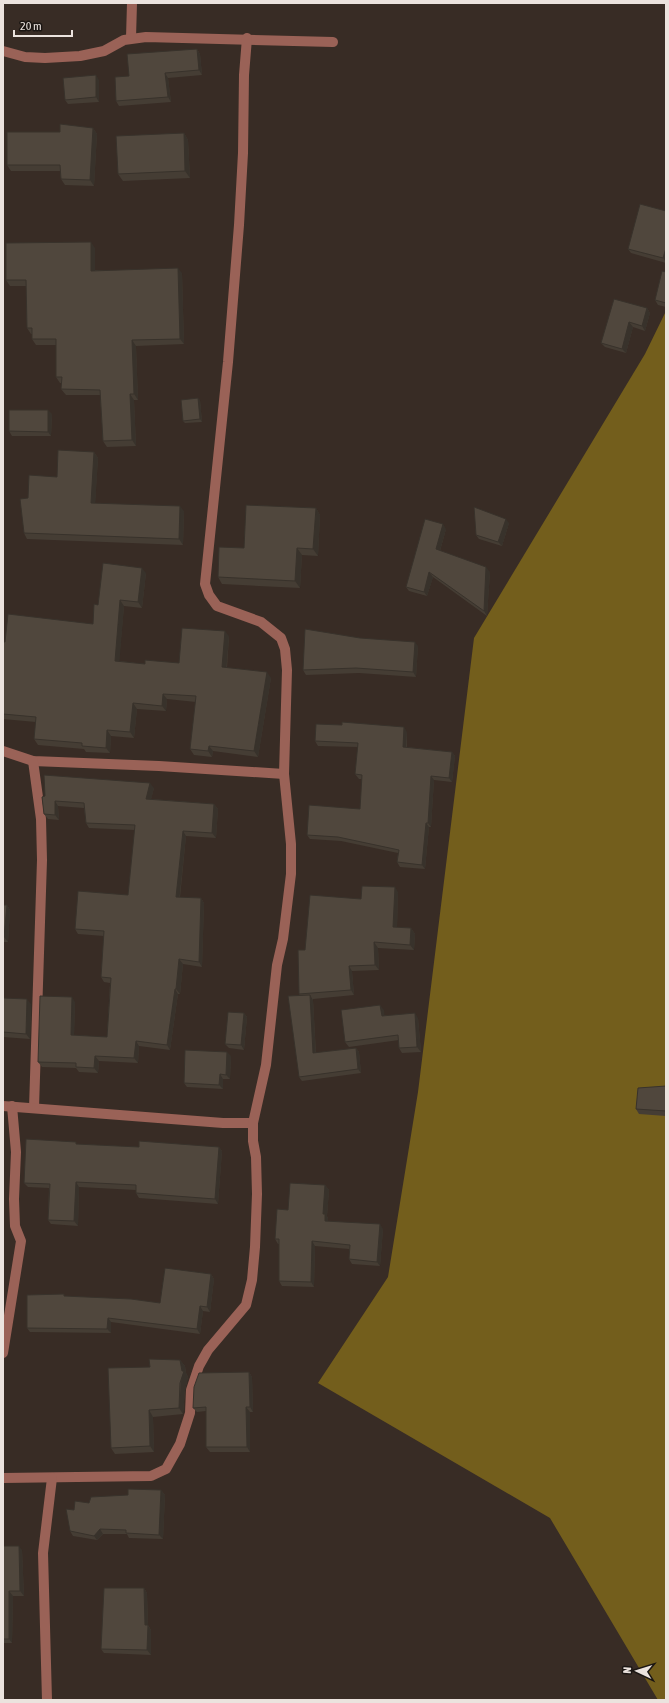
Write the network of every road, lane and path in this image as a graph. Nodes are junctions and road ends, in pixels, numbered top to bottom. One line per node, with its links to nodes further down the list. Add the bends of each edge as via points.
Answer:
1 (132, 3): 2 (street)
2 (131, 38): 3 (street); 5 (street, via 104,51 80,56 25,57)
3 (246, 38): 4 (street); 8 (street, via 239,225 205,584 217,606 261,622 281,638 287,670)
4 (333, 42)
5 (3, 51)
6 (3, 751): 7 (street)
7 (32, 761): 8 (street); 10 (street, via 41,819 42,860)
8 (284, 774): 11 (street, via 291,844 291,874 277,965 266,1065)
9 (8, 1106): 10 (street); 12 (street, via 16,1152 15,1226 21,1241)
10 (34, 1108): 11 (street, via 223,1123)
11 (253, 1123): 14 (street, via 257,1194 255,1247 252,1280 246,1305 208,1350 199,1366 191,1390 190,1413 180,1444 166,1469 151,1476)
12 (3, 1353)
13 (3, 1478): 14 (street)
14 (52, 1478): 15 (street, via 43,1553)
15 (47, 1700)

